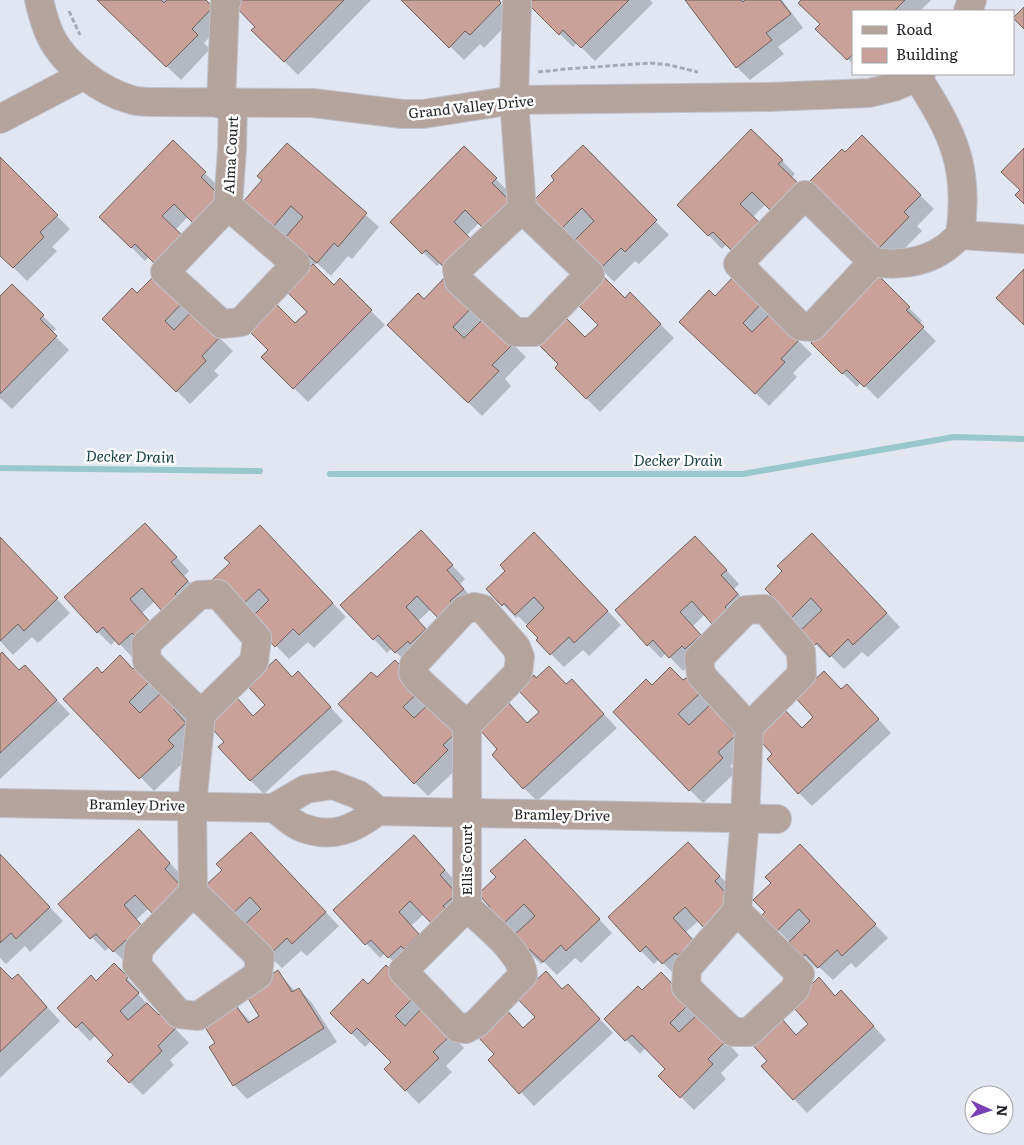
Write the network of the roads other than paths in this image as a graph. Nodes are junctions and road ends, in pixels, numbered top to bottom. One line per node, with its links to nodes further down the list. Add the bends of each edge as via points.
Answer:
1 (39, 0): 4 (street, Grand Valley Drive, via 51,38)
2 (225, 1): 7 (street, Alma Court)
3 (517, 1): 6 (street)
4 (84, 75): 7 (street, Grand Valley Drive, via 110,92 132,100); 8 (street)
5 (919, 76): 6 (street, Grand Valley Drive, via 869,93 769,96); 11 (street, via 940,113 958,157 964,212)
6 (514, 88): 7 (street, Grand Valley Drive, via 423,114 312,104); 10 (street)
7 (227, 104): 9 (street, Alma Court, via 232,149)
8 (0, 118)
9 (228, 206): 9 (street, Alma Court, via 296,264 241,322 222,324 166,272)
10 (522, 209): 10 (street, via 590,274 534,332 515,332 459,281 457,270)
11 (960, 234): 12 (street); 13 (street, via 943,250 922,260 888,264)
12 (1024, 239)
13 (873, 262): 13 (street, via 805,196 738,264 800,326 812,327)
14 (201, 714): 18 (street)
15 (467, 726): 21 (street, Ellis Court)
16 (749, 727): 23 (street)
17 (0, 803): 18 (street, Bramley Drive)
18 (192, 805): 19 (street, Bramley Drive); 24 (street)
19 (274, 808): 20 (street, via 306,789 333,785 359,795); 20 (street, via 301,828 330,834 358,826)
20 (378, 811): 21 (street, Bramley Drive)
21 (467, 813): 23 (street, Bramley Drive); 25 (street, Ellis Court)
22 (777, 819): 23 (street, Bramley Drive)
23 (745, 820): 26 (street)
24 (194, 892): 24 (street, via 138,948 137,965 179,1014 198,1016 258,975 260,957)
25 (467, 907): 25 (street, Ellis Court, via 404,971 458,1028 466,1029 477,1023 523,976 523,968 507,946)
26 (737, 911)

